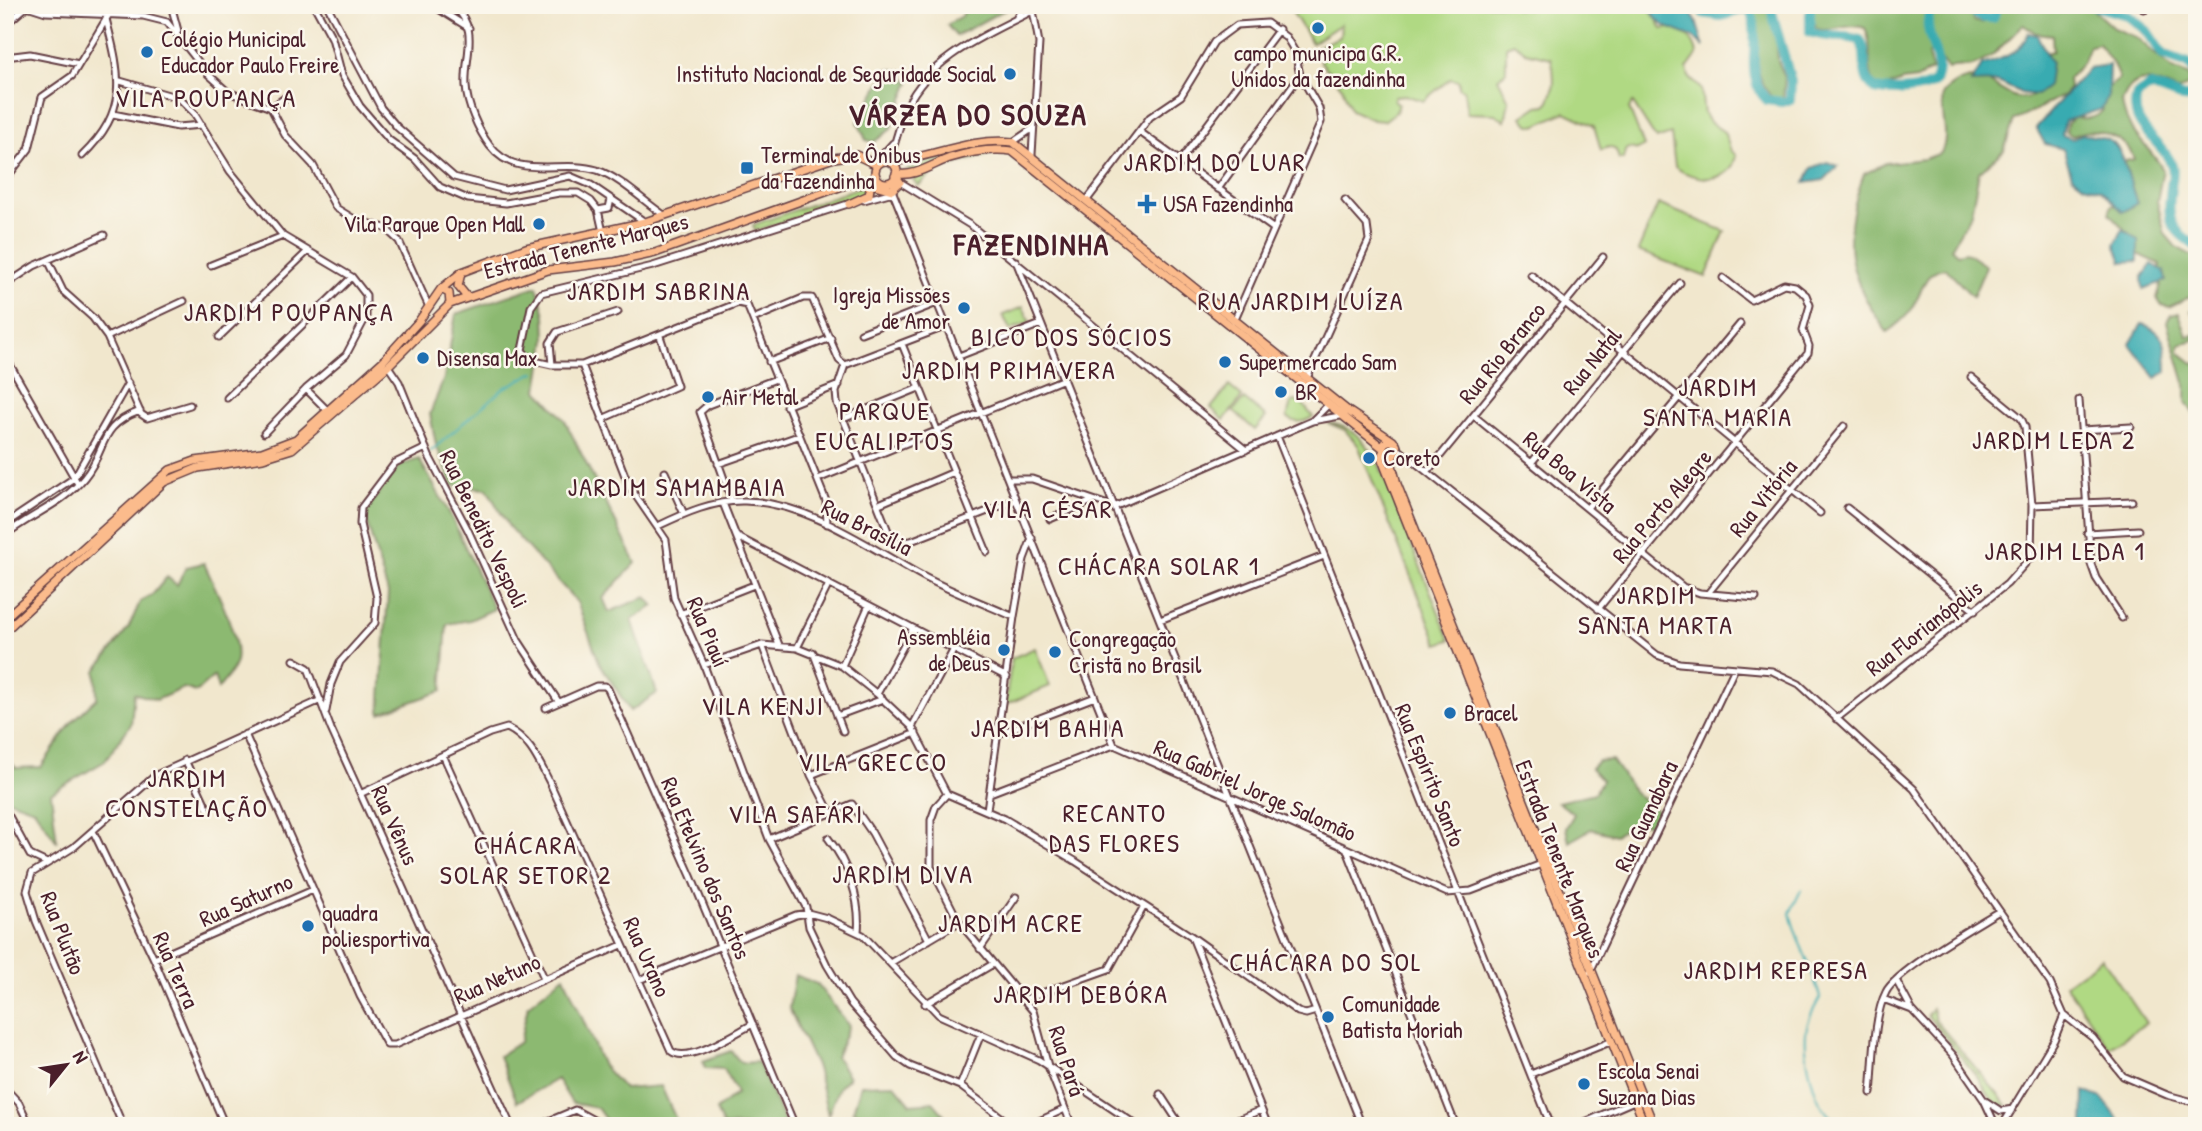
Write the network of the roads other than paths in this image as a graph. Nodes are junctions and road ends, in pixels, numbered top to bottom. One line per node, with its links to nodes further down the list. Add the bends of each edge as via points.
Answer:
1 (170, 5): 16 (street)
2 (314, 5): 39 (street, via 332,38 342,75 360,106 440,187 468,199 506,203)
3 (327, 5): 36 (street, via 381,108 397,128 454,177 505,190 562,176)
4 (432, 5): 14 (street)
5 (453, 5): 14 (street)
6 (1025, 5): 12 (street)
7 (2136, 5): 8 (street, via 2144,9)
8 (2156, 5)
9 (25, 6): 11 (street, via 35,11); 13 (street)
10 (1033, 8): 12 (street); 25 (street, via 1039,52)
11 (107, 17): 16 (street, via 156,18); 18 (street); 20 (street)
12 (1017, 18): 31 (street, via 947,58 925,78 907,106)
13 (5, 25)
14 (469, 28): 45 (street, via 466,89 480,127 496,152 525,166 585,167 601,172)
15 (1279, 29): 19 (street, via 1295,52); 26 (street, via 1255,22 1225,31 1214,41 1181,96 1156,112); 30 (street)
16 (178, 31): 22 (street, via 208,74 228,93)
17 (5, 57): 18 (street, via 30,54)
18 (79, 64): 33 (street, via 66,83 42,97 29,149)
19 (1300, 75): 37 (street); 47 (street, via 1319,108 1321,122)
20 (120, 81): 23 (street); 24 (street, via 179,98)
21 (286, 97): 22 (street)
22 (271, 108): 63 (street, via 285,135 307,156 336,208 385,228 399,241)
23 (113, 114): 24 (street, via 178,127); 29 (street, via 100,138)
24 (202, 125): 50 (street, via 230,171)
25 (1032, 129): 27 (street); 28 (street)
26 (1140, 132): 30 (street); 41 (street)
27 (1013, 142): 28 (main road); 31 (main road, Estrada Tenente Marques, via 956,145)
28 (1032, 154): 41 (main road)
29 (82, 156)
30 (1181, 160): 37 (street)
31 (884, 163): 32 (main road); 35 (main road, via 875,171); 45 (main road, Estrada Tenente Marques, via 856,155 834,158)
32 (897, 177): 35 (main road, Estrada Tenente Marques); 38 (main road); 54 (street); 104 (main road, Estrada Tenente Marques, via 974,152 1012,151)
33 (5, 180)
34 (865, 183): 35 (main road, Estrada Tenente Marques); 43 (main road, via 869,195); 64 (main road, Estrada Tenente Marques, via 848,184 655,253 548,270)
35 (881, 184): 38 (main road, Estrada Tenente Marques)
36 (591, 185): 39 (street); 40 (street)
37 (1218, 189): 47 (street)
38 (893, 191): 43 (street); 66 (street)
39 (578, 193): 44 (street)
40 (611, 199): 44 (street, via 609,208); 46 (street)
41 (1087, 200): 73 (main road)
42 (1345, 200): 92 (street, via 1367,225 1369,240)
43 (849, 204): 87 (street, via 645,269 541,293 531,307 522,350 530,360)
44 (598, 210): 48 (street)
45 (664, 215): 46 (main road, Estrada Tenente Marques)
46 (645, 222): 48 (main road, Estrada Tenente Marques)
47 (1274, 229): 73 (street)
48 (603, 232): 56 (main road, Estrada Tenente Marques, via 526,248)
49 (104, 235): 53 (street)
50 (283, 236): 51 (street); 55 (street)
51 (307, 252): 58 (street); 80 (street)
52 (1603, 257): 68 (street, Rua Rio Branco)
53 (48, 260): 61 (street); 79 (street, via 63,291)
54 (1016, 261): 74 (street); 125 (street)
55 (211, 265)
56 (462, 272): 62 (main road, Estrada Tenente Marques); 64 (main road, via 458,286)
57 (1531, 275): 68 (street)
58 (352, 278): 98 (street, via 366,295 362,327 346,355); 99 (street)
59 (1723, 278): 121 (street, Rua Porto Alegre, via 1751,300 1789,284 1807,295 1811,304 1803,326 1808,353)
60 (1680, 283): 83 (street, Rua Natal)
61 (5, 285)
62 (442, 289): 63 (street); 67 (main road, via 449,293); 69 (main road, Estrada Tenente Marques)
63 (422, 292): 69 (street)
64 (467, 297): 67 (main road, Estrada Tenente Marques)
65 (184, 301): 79 (street)
66 (937, 303): 76 (street); 77 (street)
67 (450, 304): 70 (main road, Estrada Tenente Marques)
68 (1565, 305): 83 (street); 110 (street, Rua Rio Branco)
69 (429, 307): 70 (main road); 106 (main road, Estrada Tenente Marques, via 383,361)
70 (441, 312): 90 (main road, Estrada Tenente Marques)
71 (618, 312): 87 (street, via 554,335)
72 (753, 319): 78 (street, via 747,304 738,303); 81 (street, via 812,298); 86 (street)
73 (1234, 321): 92 (main road)
74 (1041, 324): 85 (street); 93 (street)
75 (1740, 324): 100 (street)
76 (947, 326): 82 (street); 85 (street)
77 (861, 332)
78 (660, 336): 88 (street); 111 (street, via 677,379 676,388)
79 (107, 337): 95 (street)
80 (219, 337)
81 (831, 338): 86 (street); 89 (street)
82 (902, 344): 89 (street); 97 (street)
83 (1622, 351): 100 (street); 127 (street, Rua Natal)
84 (5, 356): 132 (street)
85 (959, 356): 108 (street)
86 (769, 362): 94 (street)
87 (552, 365): 88 (street)
88 (582, 365): 111 (street, Rua Piauí)
89 (845, 365): 96 (street)
90 (387, 366): 122 (street, Rua Benedito Vespoli, via 399,382); 176 (main road, Estrada Tenente Marques, via 292,449 198,468 164,482)
91 (1971, 377): 144 (street, Rua Florianópolis, via 2023,422)
92 (1307, 378): 107 (main road)
93 (1064, 379): 108 (street); 145 (street)
94 (776, 380): 103 (street); 128 (street, via 704,407 701,415)
95 (128, 383): 105 (street); 132 (street)
96 (839, 385): 103 (street); 112 (street, via 836,398)
97 (919, 388): 112 (street); 116 (street)
98 (306, 389): 106 (street); 118 (street)
99 (227, 398)
100 (1679, 398): 121 (street); 146 (street)
101 (2079, 400): 117 (street)
102 (190, 405): 105 (street, via 147,418)
103 (786, 406): 119 (street)
104 (1327, 406): 107 (main road, via 1334,402); 109 (main road, Estrada Tenente Marques); 113 (street)
105 (140, 411): 135 (street, via 115,423)
106 (328, 411): 172 (main road, Estrada Tenente Marques, via 282,446 195,461 170,470)
107 (1348, 411): 124 (main road)
108 (981, 412): 116 (street); 134 (street)
109 (1339, 416): 113 (street); 123 (main road, Estrada Tenente Marques)
110 (1474, 416): 127 (street, Rua Boa Vista); 129 (street, Rua Rio Branco)
111 (602, 419): 154 (street, Rua Piauí, via 629,486)
112 (843, 419): 126 (street)
113 (1312, 421): 120 (street)
114 (1844, 426): 136 (street, Rua Vitória)
115 (2131, 427): 117 (street)
116 (937, 430): 126 (street); 131 (street)
117 (2082, 430): 142 (street)
118 (264, 433)
119 (798, 436): 128 (street); 133 (street)
120 (1277, 436): 125 (street); 161 (street, Rua Espírito Santo)
121 (1736, 444): 136 (street); 162 (street, Rua Porto Alegre)
122 (426, 448): 191 (street, Rua Benedito Vespoli, via 517,640); 193 (street, via 395,463 360,512 377,598 375,623 340,662)
123 (1383, 449): 124 (main road, via 1387,454); 124 (main road, via 1387,441); 219 (main road, Estrada Tenente Marques, via 1381,457)
124 (1395, 449): 129 (street); 219 (main road, Estrada Tenente Marques, via 1391,461 1397,484)
125 (1246, 450): 145 (street)
126 (862, 461): 133 (street); 143 (street)
127 (1532, 462): 146 (street, Rua Boa Vista)
128 (718, 464): 140 (street)
129 (1428, 471): 168 (street)
130 (665, 472): 149 (street)
131 (954, 472): 143 (street); 150 (street)
132 (74, 478): 135 (street); 152 (street)
133 (818, 479): 153 (street, via 828,505)
134 (1008, 480): 137 (street); 138 (street, via 1032,479)
135 (78, 484): 157 (street)
136 (1791, 490): 148 (street); 165 (street, Rua Vitória)
137 (1016, 500): 150 (street); 159 (street)
138 (1092, 501): 145 (street); 151 (street)
139 (2132, 501): 142 (street)
140 (732, 502): 141 (street, Rua Brasília); 153 (street, Rua Brasília, via 767,503)
141 (723, 503): 149 (street, Rua Brasília); 158 (street)
142 (2085, 503): 144 (street); 156 (street)
143 (879, 504): 150 (street, via 895,543 903,544)
144 (2032, 505): 169 (street, Rua Florianópolis, via 2031,557 2021,572)
145 (1114, 507): 174 (street)
146 (1587, 508): 162 (street, Rua Boa Vista)
147 (1847, 508): 169 (street)
148 (1820, 513)
149 (684, 514): 154 (street, Rua Brasília)
150 (972, 516): 160 (street)
151 (1050, 519)
152 (5, 524)
153 (827, 524): 171 (street, Rua Brasília)
154 (658, 526): 170 (street, Rua Piauí, via 669,550 670,581)
155 (2137, 530): 156 (street)
156 (2087, 533): 173 (street, via 2092,571)
157 (5, 535)
158 (736, 536): 163 (street); 164 (street)
159 (1032, 538): 171 (street); 188 (street)
160 (987, 552)
161 (1324, 556): 174 (street); 222 (street, Rua Espírito Santo)
162 (1643, 556): 165 (street, Rua Boa Vista, via 1683,587); 168 (street, Rua Porto Alegre)
163 (829, 584): 167 (street); 179 (street)
164 (754, 585): 170 (street); 178 (street)
165 (1709, 592): 166 (street, Rua Boa Vista)
166 (1756, 598)
167 (869, 605): 175 (street); 184 (street)
168 (1598, 609): 185 (street, via 1657,655 1679,663)
169 (1975, 611): 195 (street, Rua Florianópolis)
170 (680, 614): 183 (street, Rua Piauí)
171 (1014, 617): 186 (street)
172 (5, 618)
173 (2122, 618)
174 (1160, 620): 208 (street)
175 (913, 628): 180 (street); 187 (street)
176 (5, 631)
177 (762, 645): 178 (street); 183 (street); 204 (street)
178 (779, 645): 179 (street)
179 (797, 648): 181 (street)
180 (954, 649): 186 (street); 196 (street)
181 (812, 652): 184 (street); 194 (street)
182 (294, 660): 190 (street, Rua Vênus, via 308,668)
183 (704, 665): 215 (street, Rua Piauí)
184 (842, 666): 187 (street)
185 (1735, 668): 195 (street, via 1772,671 1791,678); 239 (street, Rua Guanabara)
186 (1007, 677): 200 (street)
187 (877, 694): 189 (street)
188 (1095, 697): 200 (street); 201 (street)
189 (883, 699): 194 (street); 196 (street)
190 (321, 700): 193 (street, Rua Vênus); 199 (street, Rua Plutão)
191 (558, 701): 192 (street, Rua Etelvino dos Santos); 232 (street, Rua Etelvino dos Santos, via 596,686 608,689)
192 (546, 708)
193 (326, 715): 205 (street, Rua Vênus)
194 (837, 716): 197 (street)
195 (1836, 719): 225 (street, via 1914,789)
196 (912, 727): 198 (street)
197 (843, 731)
198 (916, 733): 204 (street); 207 (street)
199 (245, 734): 203 (street, Rua Plutão); 221 (street)
200 (998, 734): 206 (street)
201 (1114, 745): 206 (street); 208 (street, Rua Gabriel Jorge Salomão)
202 (443, 755): 205 (street); 231 (street, Rua Urano, via 507,728 517,733 536,755); 240 (street)
203 (185, 760): 210 (street); 213 (street, Rua Plutão, via 156,775)
204 (811, 775): 212 (street)
205 (362, 793): 248 (street, Rua Vênus)
206 (990, 793): 211 (street)
207 (947, 794): 211 (street); 227 (street, Rua Pará, via 933,811 929,861)
208 (1229, 797): 216 (street, Rua Gabriel Jorge Salomão); 247 (street)
209 (5, 809): 217 (street)
210 (208, 810)
211 (987, 810): 224 (street)
212 (830, 811): 215 (street); 230 (street, via 852,804)
213 (93, 831): 218 (street, Rua Plutão); 235 (street, Rua Terra)
214 (828, 838): 228 (street, via 855,890)
215 (769, 839): 226 (street, Rua Piauí)
216 (1347, 850): 222 (street, Rua Gabriel Jorge Salomão, via 1434,888); 280 (street)
217 (30, 856): 218 (street); 220 (street)
218 (47, 863): 220 (street, Rua Plutão)
219 (1544, 863): 222 (street); 239 (main road, Estrada Tenente Marques)
220 (32, 873): 267 (street, Rua Plutão, via 27,883 28,901)
221 (313, 890): 235 (street, Rua Saturno); 248 (street, Rua Netuno, via 387,1045)
222 (1459, 894): 254 (street, Rua Espírito Santo)
223 (1016, 897): 233 (street)
224 (1144, 906): 229 (street); 243 (street, via 1109,969)
225 (1999, 911): 242 (street); 249 (street, via 2050,983)
226 (808, 913): 228 (street); 232 (street); 255 (street, Rua Piauí, via 808,928 827,965 880,1040 911,1066)
227 (959, 922): 230 (street); 233 (street, Rua Pará)
228 (859, 932): 237 (street)
229 (1191, 936): 234 (street); 236 (street)
230 (929, 940): 237 (street)
231 (622, 944): 240 (street, Rua Netuno); 241 (street, Rua Urano)
232 (720, 946): 241 (street); 250 (street, Rua Etelvino dos Santos)
233 (980, 949): 238 (street, Rua Pará)
234 (1212, 951): 236 (street); 247 (street, via 1297,1012)
235 (154, 959): 268 (street, Rua Terra)
236 (1201, 959): 264 (street)
237 (890, 963): 245 (street)
238 (993, 964): 243 (street, Rua Pará); 245 (street)
239 (1588, 972): 252 (main road, Estrada Tenente Marques); 284 (main road, Estrada Tenente Marques)
240 (544, 978): 248 (street, Rua Netuno)
241 (639, 980): 250 (street, Rua Urano, via 666,1043 676,1054 696,1053)
242 (1896, 980): 244 (street); 246 (street)
243 (1025, 999): 253 (street, Rua Pará, via 1034,1014)
244 (1883, 999): 246 (street); 257 (street)
245 (925, 1004): 251 (street)
246 (1912, 1010): 259 (street, via 1953,1055)
247 (1316, 1011): 279 (street)
248 (461, 1014): 269 (street, Rua Vênus)
249 (2064, 1015): 261 (street, via 2093,1038 2123,1076); 262 (street)
250 (753, 1024): 271 (street, Rua Etelvino dos Santos)
251 (981, 1034): 253 (street); 255 (street)
252 (1611, 1042): 254 (street); 260 (main road, Estrada Tenente Marques)
253 (1048, 1066): 263 (street, Rua Pará); 275 (street)
254 (1531, 1074): 281 (street, Rua Espírito Santo)
255 (960, 1086): 272 (street, Rua Piauí)
256 (5, 1088): 266 (street)
257 (1871, 1093)
258 (1160, 1094): 276 (street)
259 (1984, 1100): 262 (street, via 2001,1111); 285 (street)
260 (1634, 1101): 282 (street); 283 (main road, Estrada Tenente Marques)
261 (2197, 1103)
262 (2013, 1109): 286 (street)
263 (1065, 1110): 273 (street); 274 (street, Rua Pará)
264 (1261, 1110): 277 (street); 278 (street)
265 (597, 1122): 270 (street, via 580,1111 569,1111)
266 (30, 1126)
267 (122, 1126)
268 (225, 1126)
269 (511, 1126)
270 (537, 1126)
271 (795, 1126)
272 (1013, 1126)
273 (1028, 1126)
274 (1072, 1126)
275 (1138, 1126)
276 (1181, 1126)
277 (1224, 1126)
278 (1268, 1126)
279 (1362, 1126)
280 (1457, 1126)
281 (1551, 1126)
282 (1576, 1126)
283 (1645, 1126)
284 (1654, 1126)
285 (1996, 1126)
286 (2002, 1126)

